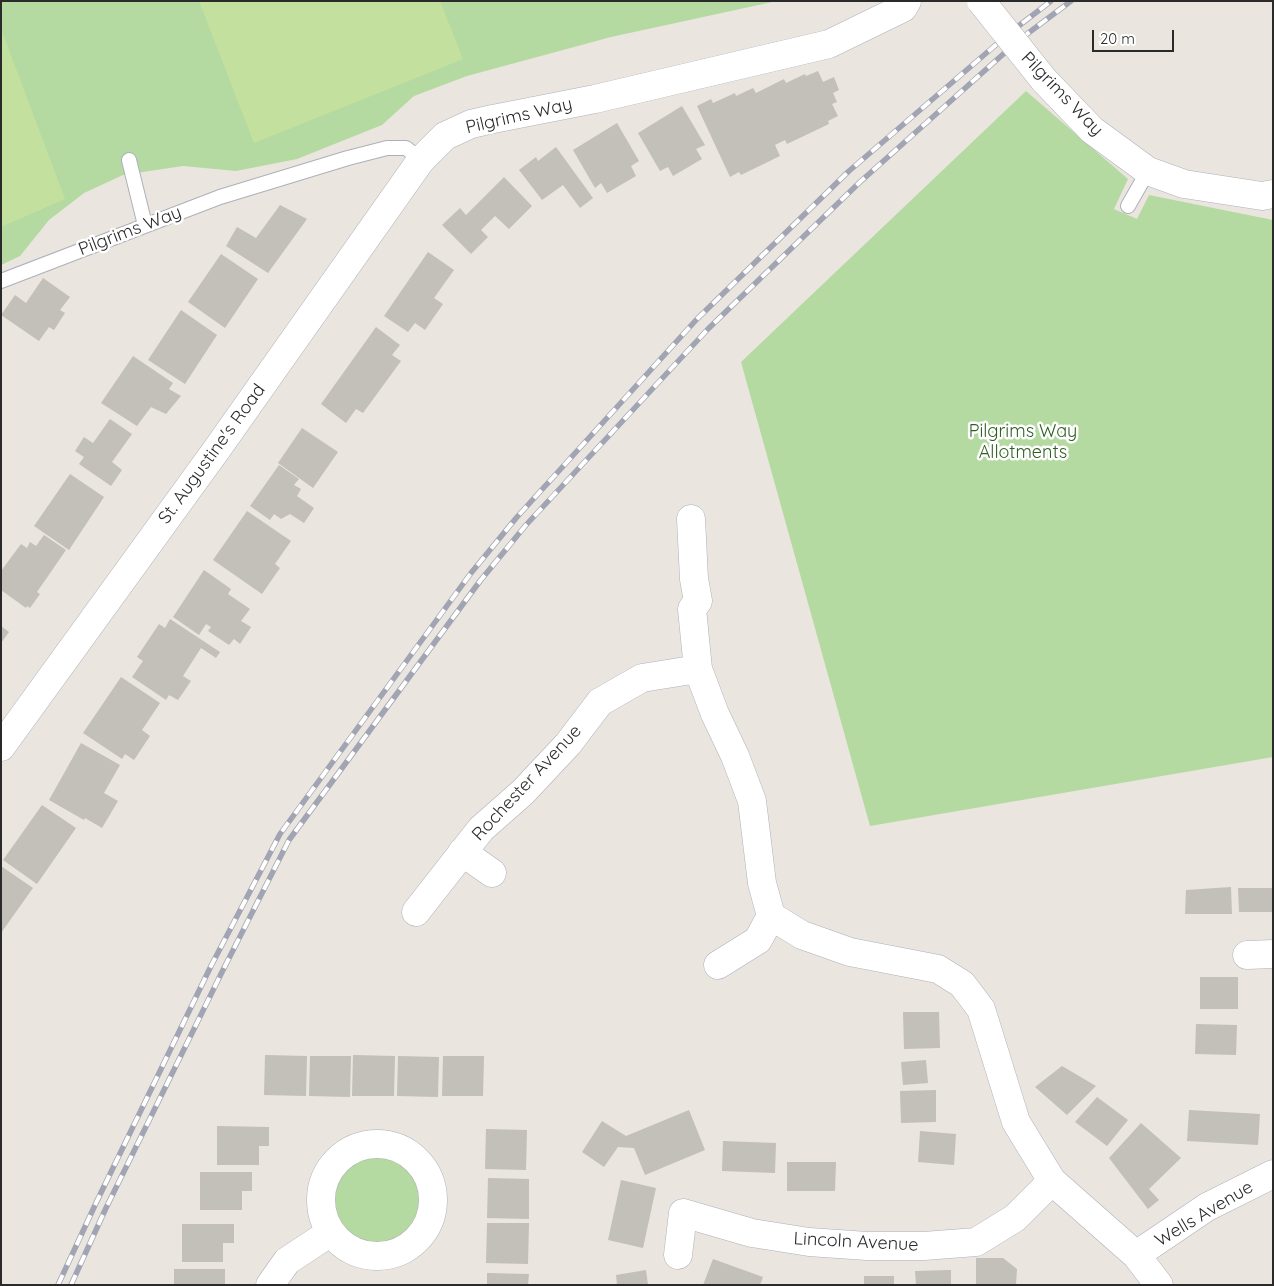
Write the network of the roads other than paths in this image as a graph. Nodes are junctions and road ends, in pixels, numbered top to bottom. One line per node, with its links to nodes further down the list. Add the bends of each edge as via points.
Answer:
1 (907, 1): 4 (street, Pilgrims Way, via 902,8 829,44 596,99 471,124 445,136)
2 (981, 1): 5 (street, Pilgrims Way, bridge, via 1044,80 1092,130)
3 (129, 160): 8 (lane)
4 (421, 160): 8 (lane, Pilgrims Way, via 406,148 387,148 220,197); 12 (street, St. Augustine's Road)
5 (1148, 171): 6 (street, Pilgrims Way, via 1184,184 1262,196); 7 (lane)
6 (1273, 194)
7 (1128, 206)
8 (145, 226): 9 (lane, Pilgrims Way)
9 (1, 281)
10 (691, 519): 11 (street, via 698,601 692,609)
11 (698, 669): 13 (street, Rochester Avenue, via 642,678 600,702 568,744); 16 (street, via 752,801 762,882)
12 (1, 747)
13 (462, 852): 14 (street, Rochester Avenue); 15 (street, Rochester Avenue)
14 (492, 873)
15 (416, 912)
16 (770, 916): 17 (street, via 758,940); 19 (street, via 802,935 842,949 938,969 962,984 981,1008 1016,1122)
17 (718, 965)
18 (1273, 1174): 22 (street, Wells Avenue, via 1206,1208)
19 (1052, 1181): 21 (street, Lincoln Avenue, via 1015,1218 976,1242 924,1246 810,1242 752,1233 683,1213); 22 (street)
20 (331, 1232): 20 (street, via 322,1210 322,1188 326,1176 346,1153 377,1143 393,1145 420,1162 428,1174 434,1200 425,1230 415,1242 394,1253 373,1256 358,1253 342,1244); 23 (street, via 287,1261)
21 (678, 1255)
22 (1136, 1255): 24 (street)
23 (270, 1285)
24 (1159, 1285)

